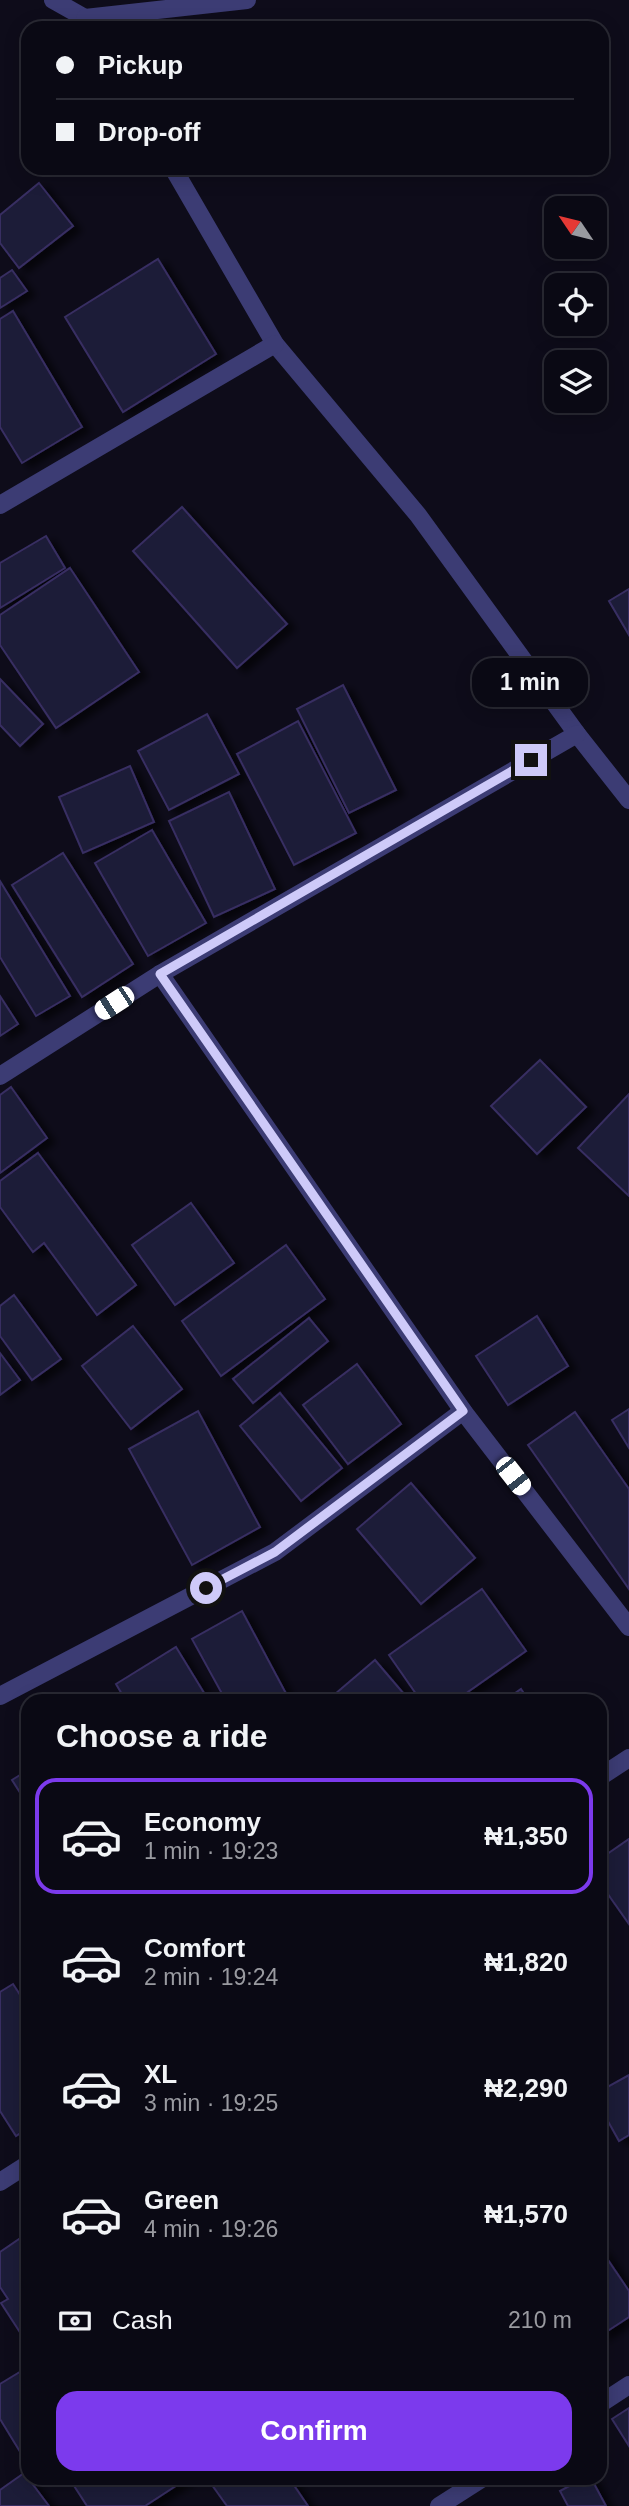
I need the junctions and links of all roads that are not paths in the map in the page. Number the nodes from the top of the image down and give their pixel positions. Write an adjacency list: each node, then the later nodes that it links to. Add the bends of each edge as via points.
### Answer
1 (53, 0): 3 (street)
2 (247, 0): 4 (street)
3 (85, 21)
4 (102, 21)
5 (177, 175): 6 (street)
6 (275, 344): 7 (street); 8 (street, via 418,514)
7 (0, 505)
8 (577, 734): 9 (street); 10 (street)
9 (629, 800)
10 (160, 974): 11 (street); 12 (street)
11 (0, 1076)
12 (463, 1411): 13 (street); 14 (street, via 275,1552)
13 (629, 1627)
14 (0, 1696)
15 (629, 1758): 16 (street)
16 (607, 1772)
17 (21, 2168): 18 (street)
18 (0, 2182)
19 (629, 2385): 20 (street)
20 (607, 2399)
21 (472, 2485): 22 (street)
22 (439, 2506)

